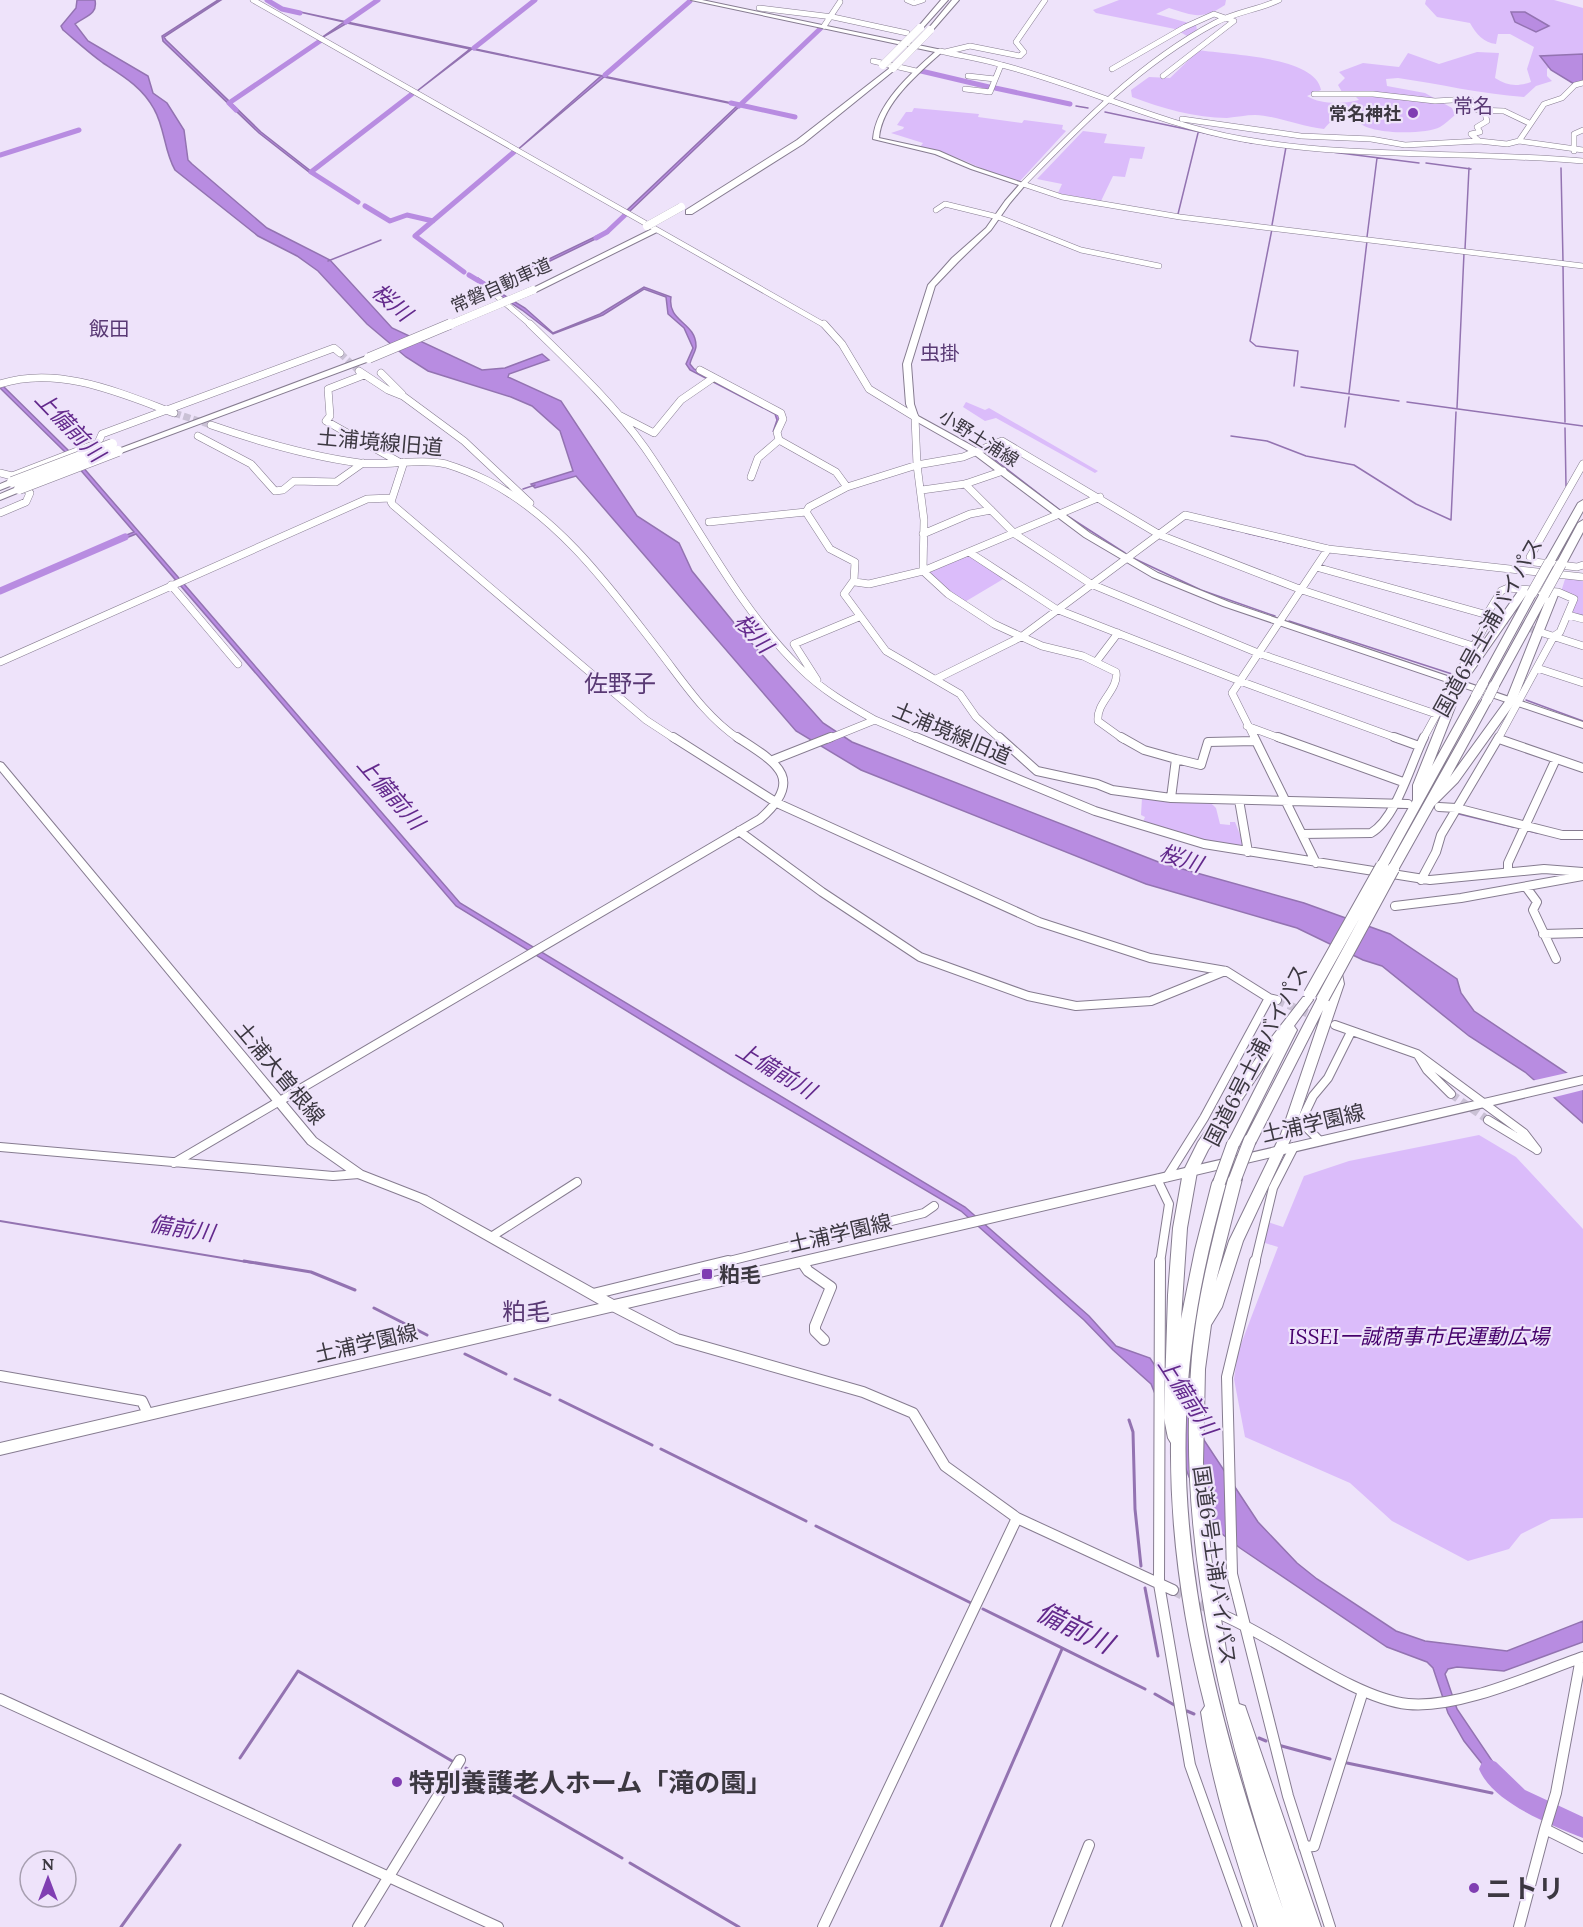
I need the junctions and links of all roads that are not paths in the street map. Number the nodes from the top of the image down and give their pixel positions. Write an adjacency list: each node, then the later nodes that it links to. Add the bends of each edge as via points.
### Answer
1 (253, 0): 56 (street, via 815,317 834,333 869,389)
2 (694, 0): 11 (main road)
3 (764, 0): 11 (street)
4 (907, 0): 5 (street)
5 (923, 0)
6 (945, 0): 41 (highway, 常磐自動車道, bridge, via 883,65 790,140)
7 (956, 0): 41 (highway, 常磐自動車道, bridge, via 893,68 800,142)
8 (1045, 0): 16 (street, via 1016,42 1024,52 1020,56 970,46)
9 (1279, 0): 13 (street)
10 (840, 2): 12 (street)
11 (757, 10): 12 (street); 14 (main road)
12 (833, 17): 14 (street); 15 (street, via 907,33)
13 (1226, 17): 19 (street, via 1214,14 1192,24); 22 (street, via 1233,22); 27 (street, via 1149,65)
14 (824, 26): 15 (main road)
15 (898, 41): 16 (main road)
16 (942, 52): 18 (street); 20 (main road)
17 (873, 61): 20 (street)
18 (1001, 65): 23 (street); 27 (street)
19 (1112, 69)
20 (916, 71): 40 (main road, via 882,117 876,139 937,152)
21 (968, 76): 23 (street)
22 (1163, 76)
23 (995, 79): 25 (street, via 990,92)
24 (1583, 83): 30 (street, via 1575,85 1560,100 1544,104)
25 (965, 89)
26 (1314, 94): 28 (street, via 1470,99 1477,110)
27 (1107, 98): 29 (street); 40 (street)
28 (1484, 110): 30 (street, via 1509,112 1515,119); 33 (street, via 1487,121 1478,127 1480,132 1471,134)
29 (1158, 115): 32 (street); 36 (street, via 1216,134)
30 (1529, 123): 34 (street)
31 (1583, 130): 35 (street, via 1574,134)
32 (1332, 140): 33 (street, via 1371,139 1405,145); 36 (street)
33 (1479, 141): 34 (street)
34 (1518, 142): 35 (street); 38 (street)
35 (1573, 148): 37 (street); 39 (street)
36 (1332, 150): 38 (street)
37 (1583, 150)
38 (1525, 156): 39 (street)
39 (1580, 161)
40 (1023, 184): 43 (main road, 小野土浦線); 45 (street, via 1062,197 1180,217)
41 (685, 210): 67 (highway, 常磐自動車道, bridge, via 530,287 365,355)
42 (936, 210): 43 (street, via 945,204)
43 (998, 217): 44 (street, via 1081,250); 56 (main road, 小野土浦線, via 932,285 907,364 910,404)
44 (1159, 266)
45 (1583, 266)
46 (492, 292): 55 (street, via 518,310)
47 (340, 352): 53 (street, via 334,348)
48 (700, 370): 50 (street)
49 (381, 373): 52 (street)
50 (713, 378): 55 (street, via 681,400 654,433); 58 (street, via 781,413)
51 (3, 382): 53 (street, via 40,378 105,386)
52 (403, 396): 60 (street, via 361,373 328,389 330,416 326,421); 79 (street, via 464,441)
53 (166, 410): 54 (street); 67 (street, via 102,434 98,443)
54 (174, 413)
55 (620, 415): 122 (street, via 775,645)
56 (915, 417): 59 (main road, 小野土浦線); 63 (street)
57 (214, 426): 61 (street, 土浦境線旧道, via 263,443); 61 (street, via 198,436 252,464 265,474 274,491 284,491 294,481 336,482)
58 (779, 440): 66 (street, via 758,458); 70 (street, via 836,472)
59 (975, 451): 63 (street, via 963,457); 64 (main road, 小野土浦線); 73 (street, via 1002,441)
60 (401, 462): 61 (street, 土浦境線旧道); 74 (street); 79 (street, 土浦境線旧道, via 436,462 454,467 488,481)
61 (363, 463)
62 (1583, 464): 89 (street, via 1530,557 1534,562)
63 (917, 465): 70 (street); 71 (street)
64 (1003, 471): 68 (street); 80 (main road, 小野土浦線)
65 (0, 473): 67 (street)
66 (751, 477)
67 (14, 482): 69 (highway, 常磐自動車道); 72 (highway, 常磐自動車道); 78 (street, via 30,493 29,497)
68 (965, 484): 71 (street); 76 (street)
69 (0, 487)
70 (847, 487): 77 (street)
71 (922, 490): 83 (street)
72 (0, 497)
73 (1100, 497): 80 (street); 85 (street)
74 (391, 498): 95 (street, via 367,499); 142 (street, via 393,505 646,720)
75 (1583, 503): 97 (highway, 国道6号土浦バイパス, bridge, via 1539,581 1528,585)
76 (990, 510): 83 (street); 84 (street)
77 (806, 512): 81 (street); 93 (street, via 830,549 855,562)
78 (0, 513)
79 (540, 515): 134 (street, 土浦境線旧道, via 603,578 700,705 725,729)
80 (1059, 515): 84 (street); 88 (main road, 小野土浦線)
81 (709, 522)
82 (1583, 524): 98 (highway, 国道6号土浦バイパス)
83 (923, 534): 91 (street)
84 (1015, 534): 87 (street); 94 (street)
85 (1160, 535): 86 (street, via 1185,514); 88 (street); 96 (street)
86 (1328, 549): 90 (street); 92 (street)
87 (969, 552): 91 (street); 99 (street)
88 (1126, 559): 94 (street); 105 (main road, 小野土浦線, via 1188,589)
89 (1583, 565)
90 (1316, 567): 96 (street); 100 (street)
91 (923, 571): 93 (street, via 868,584); 109 (street, via 956,601)
92 (1583, 576)
93 (855, 582): 102 (street, via 844,594)
94 (1090, 584): 99 (street); 112 (street)
95 (172, 585): 113 (street); 115 (street)
96 (1302, 590): 105 (street); 110 (street)
97 (1527, 592): 119 (highway); 121 (highway, 国道6号土浦バイパス)
98 (1548, 595): 121 (highway, 国道6号土浦バイパス); 124 (highway)
99 (1056, 609): 106 (street); 109 (street)
100 (1489, 615): 101 (street, via 1501,591 1508,588 1558,592 1574,599); 103 (street); 110 (street)
101 (1568, 615): 104 (street); 108 (street)
102 (859, 616): 117 (street, via 886,651); 122 (street, via 794,644)
103 (1502, 619)
104 (1583, 619)
105 (1280, 622): 112 (street); 119 (main road, 小野土浦線)
106 (1119, 633): 114 (street); 118 (street)
107 (1543, 633): 108 (street)
108 (1554, 636): 111 (street); 116 (street)
109 (1021, 637): 114 (street, via 1044,648); 117 (street)
110 (1473, 646): 119 (street)
111 (1583, 646)
112 (1258, 653): 118 (street); 125 (street)
113 (0, 662)
114 (1096, 662): 132 (street, via 1116,672 1117,679 1098,713 1098,722 1144,751)
115 (238, 664)
116 (1537, 668): 120 (street); 124 (street)
117 (936, 680): 138 (street, via 960,694 976,717 1037,771 1112,790)
118 (1240, 681): 128 (street, via 1232,693); 131 (street)
119 (1456, 682): 124 (main road, 小野土浦線); 125 (street); 141 (highway)
120 (1583, 683)
121 (1489, 684): 123 (highway, 国道6号土浦バイパス, bridge)
122 (822, 688): 126 (street)
123 (1481, 698): 141 (highway, 国道6号土浦バイパス); 144 (highway, 国道6号土浦バイパス)
124 (1515, 702): 127 (main road, 小野土浦線); 129 (street); 144 (highway)
125 (1436, 714): 131 (street)
126 (873, 721): 134 (street, 土浦境線旧道); 150 (street, 土浦境線旧道, via 1095,811 1204,844)
127 (1583, 725)
128 (1247, 726): 130 (street); 137 (street)
129 (1498, 739): 133 (street); 145 (street)
130 (1255, 741): 132 (street, via 1208,742 1202,765); 140 (street)
131 (1419, 746): 137 (street)
132 (1176, 759): 138 (street)
133 (1556, 759): 136 (street); 146 (street)
134 (773, 760): 142 (street, via 783,777)
135 (0, 765): 171 (main road, 土浦大曽根線)
136 (1583, 768)
137 (1403, 783): 143 (street)
138 (1171, 798): 139 (street)
139 (1239, 800): 140 (street); 150 (street)
140 (1285, 800): 143 (street); 148 (street)
141 (1413, 802): 143 (street); 152 (highway, 国道6号土浦バイパス)
142 (777, 803): 147 (street); 163 (street, via 1039,922 1150,958)
143 (1394, 803): 148 (street, via 1377,831)
144 (1435, 805): 145 (street); 152 (highway, 国道6号土浦バイパス)
145 (1456, 808): 146 (street); 155 (street)
146 (1525, 826): 149 (street, via 1562,835); 153 (street, via 1508,862)
147 (739, 831): 160 (street); 163 (street, via 920,957 1028,996 1076,1006 1151,1001)
148 (1302, 834): 151 (street)
149 (1583, 835)
150 (1248, 852): 151 (street, 土浦境線旧道)
151 (1316, 863): 155 (street, 土浦境線旧道)
152 (1388, 868): 164 (highway, 国道6号土浦バイパス, bridge); 165 (highway, 国道6号土浦バイパス, bridge, via 1337,972 1338,984)
153 (1508, 871): 154 (street, 土浦境線旧道, via 1547,867); 155 (street, 土浦境線旧道, via 1456,879)
154 (1583, 874): 156 (street)
155 (1421, 879)
156 (1526, 887): 157 (street); 159 (street, via 1537,902 1533,910)
157 (1395, 906)
158 (1583, 933): 159 (street)
159 (1543, 934): 162 (street)
160 (540, 946): 161 (street)
161 (525, 956): 171 (street)
162 (1556, 959)
163 (1226, 971): 180 (street, via 1273,999 1247,1034 1240,1054 1191,1140)
164 (1309, 997): 178 (highway, via 1268,1050 1203,1146); 189 (highway, 国道6号土浦バイパス, bridge, via 1256,1094 1219,1182)
165 (1327, 1000): 176 (highway); 187 (highway, 国道6号土浦バイパス, bridge, via 1250,1140 1235,1179 1216,1245)
166 (1335, 1025): 167 (street)
167 (1351, 1032): 168 (street); 174 (street, via 1302,1119)
168 (1417, 1054): 170 (street); 172 (street)
169 (1583, 1080): 172 (main road, 土浦学園線)
170 (1451, 1094)
171 (278, 1102): 177 (street); 179 (main road, 土浦大曽根線, via 312,1141)
172 (1482, 1103): 173 (street, via 1524,1133 1537,1150); 174 (main road, 土浦学園線)
173 (1488, 1120)
174 (1320, 1141): 176 (main road, 土浦学園線)
175 (0, 1147): 177 (street)
176 (1288, 1149): 178 (main road, 土浦学園線); 187 (highway, via 1236,1241 1215,1307); 197 (street, via 1273,1188 1227,1377 1230,1551)
177 (174, 1163): 179 (street, via 333,1176)
178 (1190, 1172): 180 (main road, 土浦学園線); 189 (highway, via 1180,1228)
179 (359, 1174): 183 (main road, 土浦大曽根線, via 423,1199)
180 (1162, 1178): 184 (main road, 土浦学園線); 194 (street, via 1169,1204 1158,1273)
181 (577, 1182): 183 (street)
182 (934, 1206): 185 (street, via 924,1213)
183 (491, 1237): 185 (main road, 土浦大曽根線)
184 (802, 1262): 186 (main road, 土浦学園線); 188 (street, via 831,1287 814,1326)
185 (593, 1294): 186 (main road, 土浦大曽根線)
186 (613, 1306): 191 (main road, 土浦学園線); 193 (street, via 676,1339 863,1392 913,1413 945,1466)
187 (1201, 1328): 200 (highway, 国道6号土浦バイパス, via 1196,1398 1199,1532)
188 (824, 1340)
189 (1177, 1362): 199 (highway, 国道6号土浦バイパス, via 1171,1418)
190 (0, 1376): 191 (street, via 142,1401)
191 (148, 1414): 192 (main road, 土浦学園線)
192 (0, 1449)
193 (1017, 1518): 194 (street); 211 (street)
194 (1159, 1584): 195 (street); 213 (street, via 1190,1765)
195 (1173, 1590)
196 (1220, 1614): 197 (street)
197 (1244, 1624): 201 (street); 206 (street)
198 (1582, 1657): 201 (street, via 1456,1701 1397,1702); 204 (street, via 1556,1793)
199 (1204, 1666): 214 (highway, via 1216,1766); 215 (highway, 国道6号土浦バイパス, via 1236,1791)
200 (1221, 1666): 216 (highway, 国道6号土浦バイパス, via 1245,1768); 217 (highway)
201 (1363, 1691): 206 (street, via 1314,1846)
202 (0, 1699): 208 (street)
203 (460, 1760): 208 (street)
204 (1545, 1824): 207 (street); 219 (street)
205 (1089, 1845): 212 (street)
206 (1304, 1847): 218 (street)
207 (1583, 1848)
208 (389, 1877): 209 (street); 210 (street)
209 (358, 1927)
210 (498, 1927)
211 (823, 1927)
212 (1056, 1927)
213 (1248, 1927)
214 (1267, 1927)
215 (1281, 1927)
216 (1298, 1927)
217 (1312, 1927)
218 (1330, 1927)
219 (1519, 1927)

